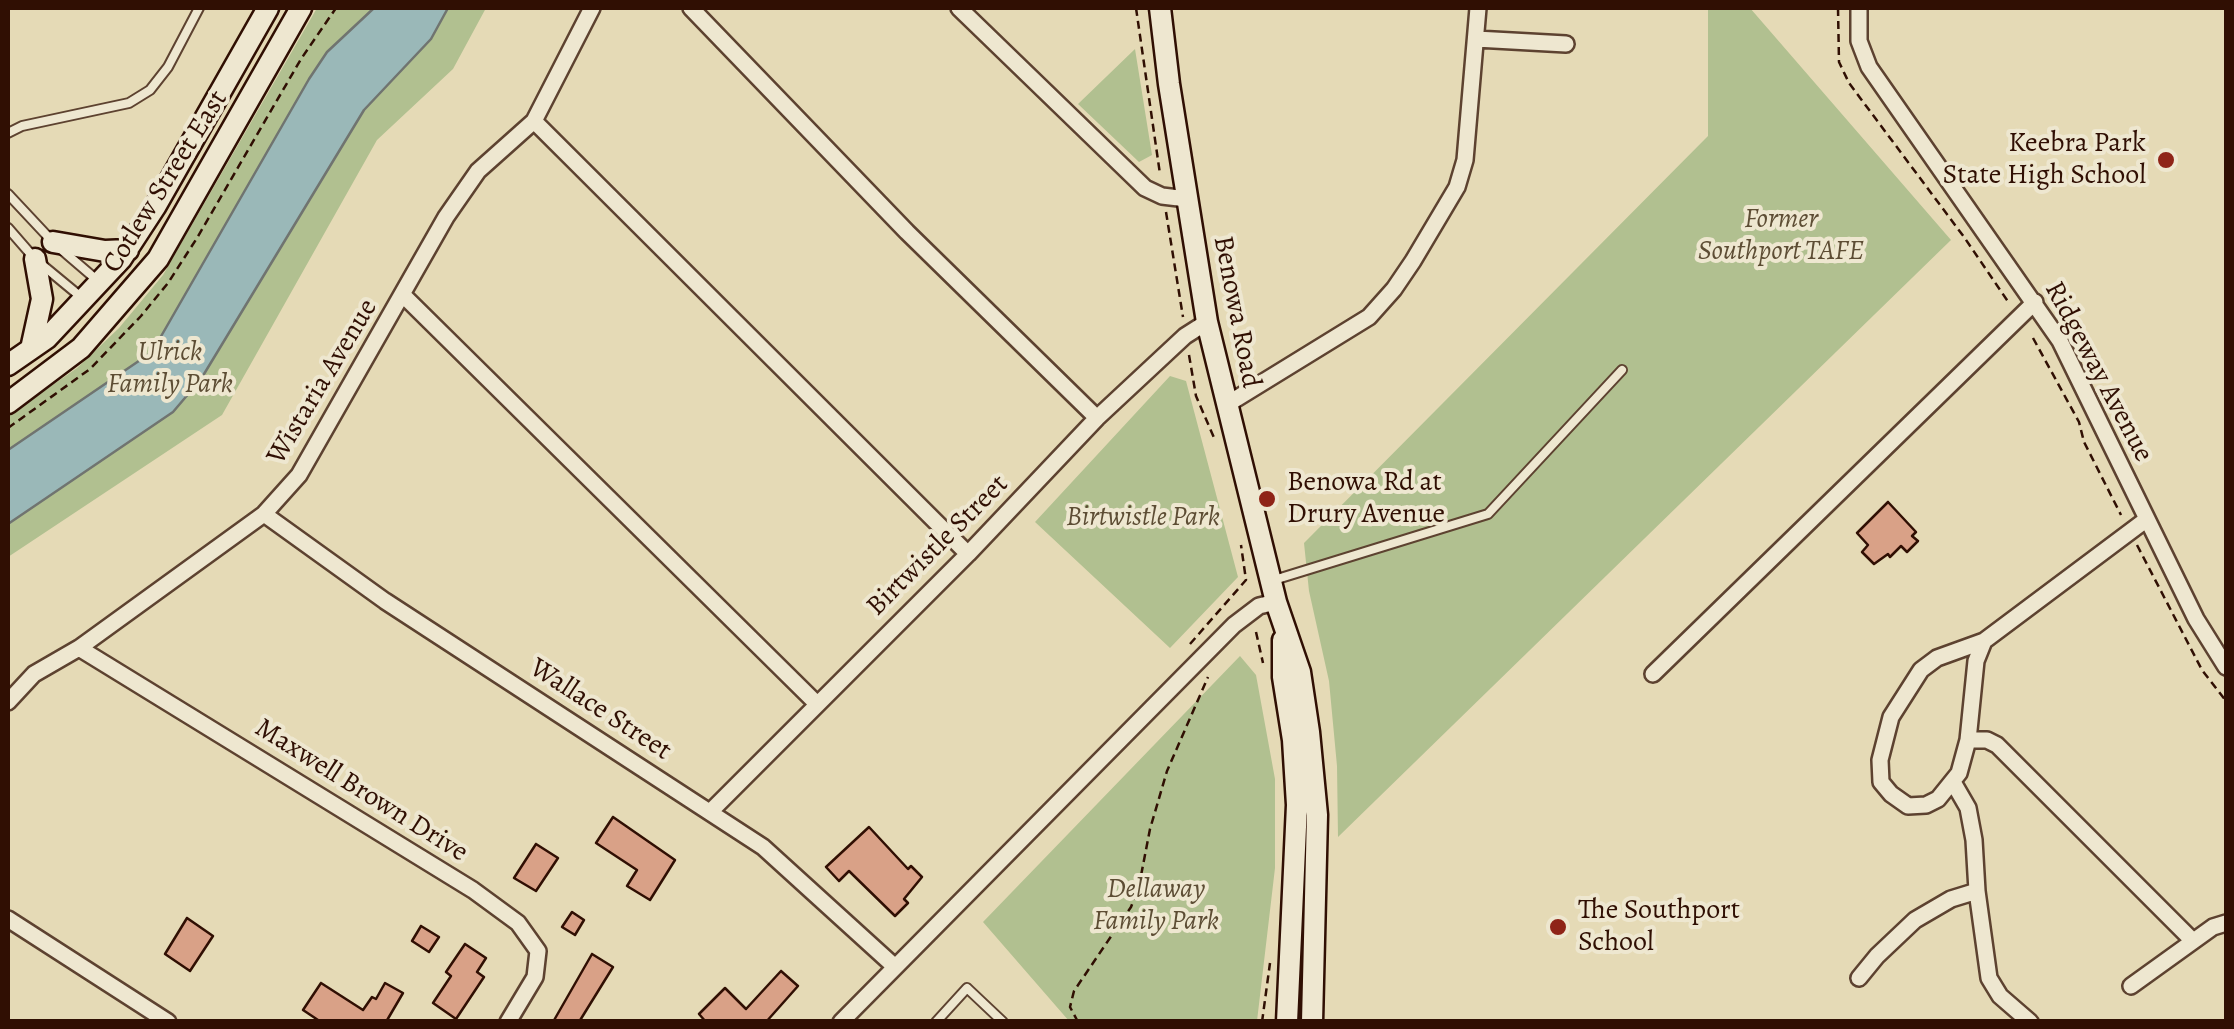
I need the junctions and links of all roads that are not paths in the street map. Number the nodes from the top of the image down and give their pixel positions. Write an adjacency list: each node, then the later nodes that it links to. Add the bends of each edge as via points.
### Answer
1 (198, 8): 13 (lane, via 150,90 129,102)
2 (268, 8): 18 (main road, Cotlew Street East)
3 (301, 8): 24 (main road, Cotlew Street East, via 158,259)
4 (592, 8): 12 (street, Wistaria Avenue)
5 (691, 8): 31 (street)
6 (959, 8): 15 (street, via 1134,178 1153,193)
7 (1160, 8): 15 (main road, Benowa Road)
8 (1478, 8): 10 (street)
9 (1859, 8): 23 (street, Ridgeway Avenue, via 1859,41 1869,67)
10 (1476, 38): 11 (street); 30 (street, via 1457,187 1394,289 1369,317)
11 (1566, 44)
12 (534, 121): 21 (street, Wistaria Avenue, via 478,171); 34 (street)
13 (8, 133)
14 (8, 194): 17 (lane)
15 (1187, 198): 25 (main road, Benowa Road)
16 (8, 228): 19 (lane)
17 (53, 242): 18 (main road); 20 (lane)
18 (128, 250): 20 (main road, Cotlew Street East)
19 (35, 259): 22 (lane); 26 (main road, via 42,299)
20 (101, 284): 22 (main road, Cotlew Street East); 24 (street)
21 (404, 296): 32 (street, Wistaria Avenue, via 299,475); 42 (street)
22 (85, 300): 24 (street); 26 (main road, Cotlew Street East)
23 (2035, 302): 33 (street, Ridgeway Avenue); 40 (street)
24 (116, 311): 29 (main road, Cotlew Street East, via 81,348)
25 (1206, 322): 30 (main road, Benowa Road); 31 (street, Birtwistle Street)
26 (31, 349): 27 (main road, Cotlew Street East)
27 (8, 365)
28 (1622, 370): 35 (lane, via 1488,514)
29 (8, 403)
30 (1226, 404): 35 (main road, Benowa Road, via 1225,438)
31 (1097, 418): 34 (street, Birtwistle Street)
32 (264, 514): 38 (street, Wistaria Avenue); 45 (street, Wallace Street, via 384,601)
33 (2147, 519): 37 (street); 39 (street, Ridgeway Avenue)
34 (968, 554): 42 (street, Birtwistle Street)
35 (1271, 580): 36 (main road, Benowa Road)
36 (1280, 612): 50 (street, via 1258,606 1249,614); 59 (main road, Benowa Road, via 1297,804); 60 (main road, Benowa Road, via 1300,672 1317,815)
37 (1984, 641): 43 (street); 44 (street, via 1921,670 1883,740 1880,782 1908,806 1938,799)
38 (79, 648): 41 (street, Wistaria Avenue, via 34,674); 55 (street, Maxwell Brown Drive, via 518,923 538,950 535,978)
39 (2226, 668)
40 (1653, 674)
41 (8, 702)
42 (816, 703): 45 (street, Birtwistle Street)
43 (1968, 740): 44 (street); 49 (street, via 1998,744)
44 (1953, 782): 46 (street, via 1968,808)
45 (711, 811): 50 (street, Wallace Street, via 763,847)
46 (1977, 891): 51 (street, via 1916,920); 61 (street, via 1992,987)
47 (8, 919): 53 (street)
48 (2226, 922): 49 (street)
49 (2193, 940): 52 (street)
50 (894, 966): 56 (street)
51 (1860, 978)
52 (2131, 986)
53 (145, 1015): 54 (street)
54 (168, 1022)
55 (508, 1022)
56 (840, 1022)
57 (936, 1022): 58 (lane, via 967,988)
58 (1003, 1022)
59 (1287, 1022)
60 (1312, 1022)
61 (2030, 1022)

